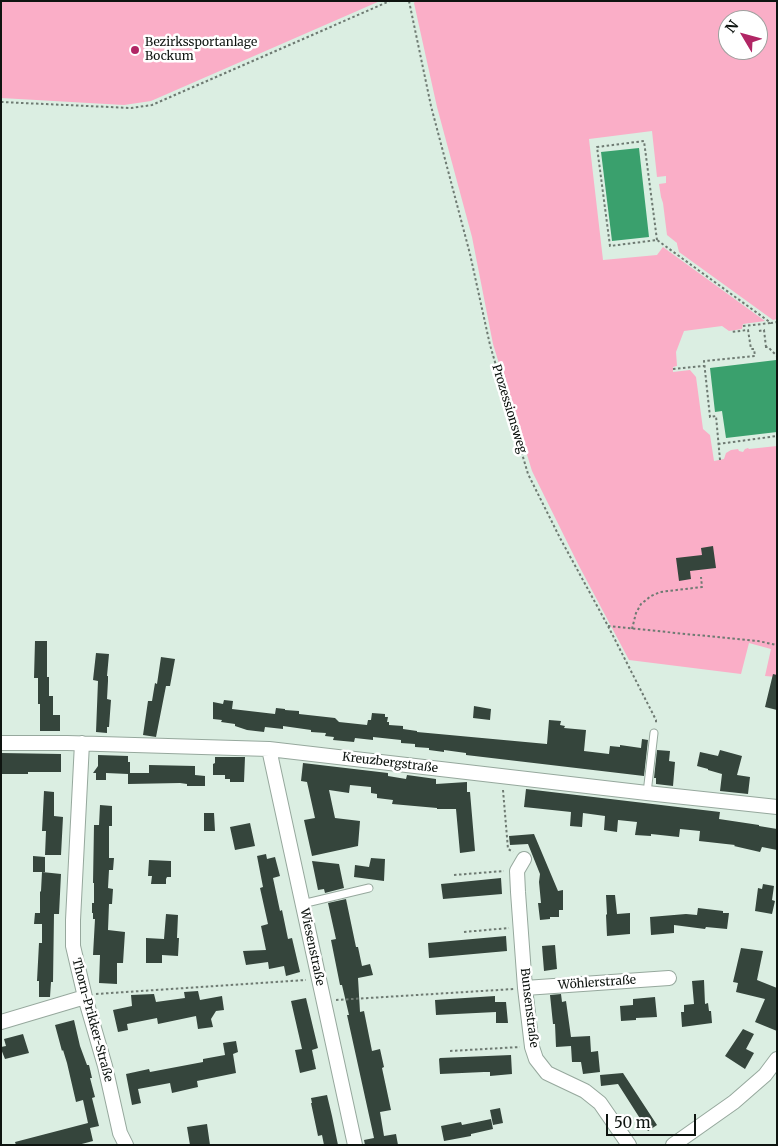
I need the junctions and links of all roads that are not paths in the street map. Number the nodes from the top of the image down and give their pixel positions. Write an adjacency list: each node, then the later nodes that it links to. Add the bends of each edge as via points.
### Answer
1 (654, 733): 5 (lane)
2 (1, 742): 3 (street, Kreuzbergstraße)
3 (82, 743): 4 (street, Kreuzbergstraße); 12 (street, Thorn-Prikker-Straße, via 73,946)
4 (269, 748): 5 (street, Kreuzbergstraße); 9 (street, Wiesenstraße)
5 (647, 794): 6 (street, Kreuzbergstraße)
6 (777, 807)
7 (521, 865): 11 (street, Bunsenstraße, via 520,927)
8 (369, 888): 9 (lane)
9 (302, 904): 16 (street, Wiesenstraße)
10 (669, 978): 11 (street, Wöhlerstraße)
11 (525, 988): 17 (street, Bunsenstraße, via 536,1059 547,1072 585,1091 600,1103)
12 (84, 998): 13 (street); 15 (street, Thorn-Prikker-Straße)
13 (1, 1022)
14 (777, 1059): 18 (street, via 734,1102)
15 (126, 1145)
16 (355, 1145)
17 (629, 1145)
18 (673, 1145)

